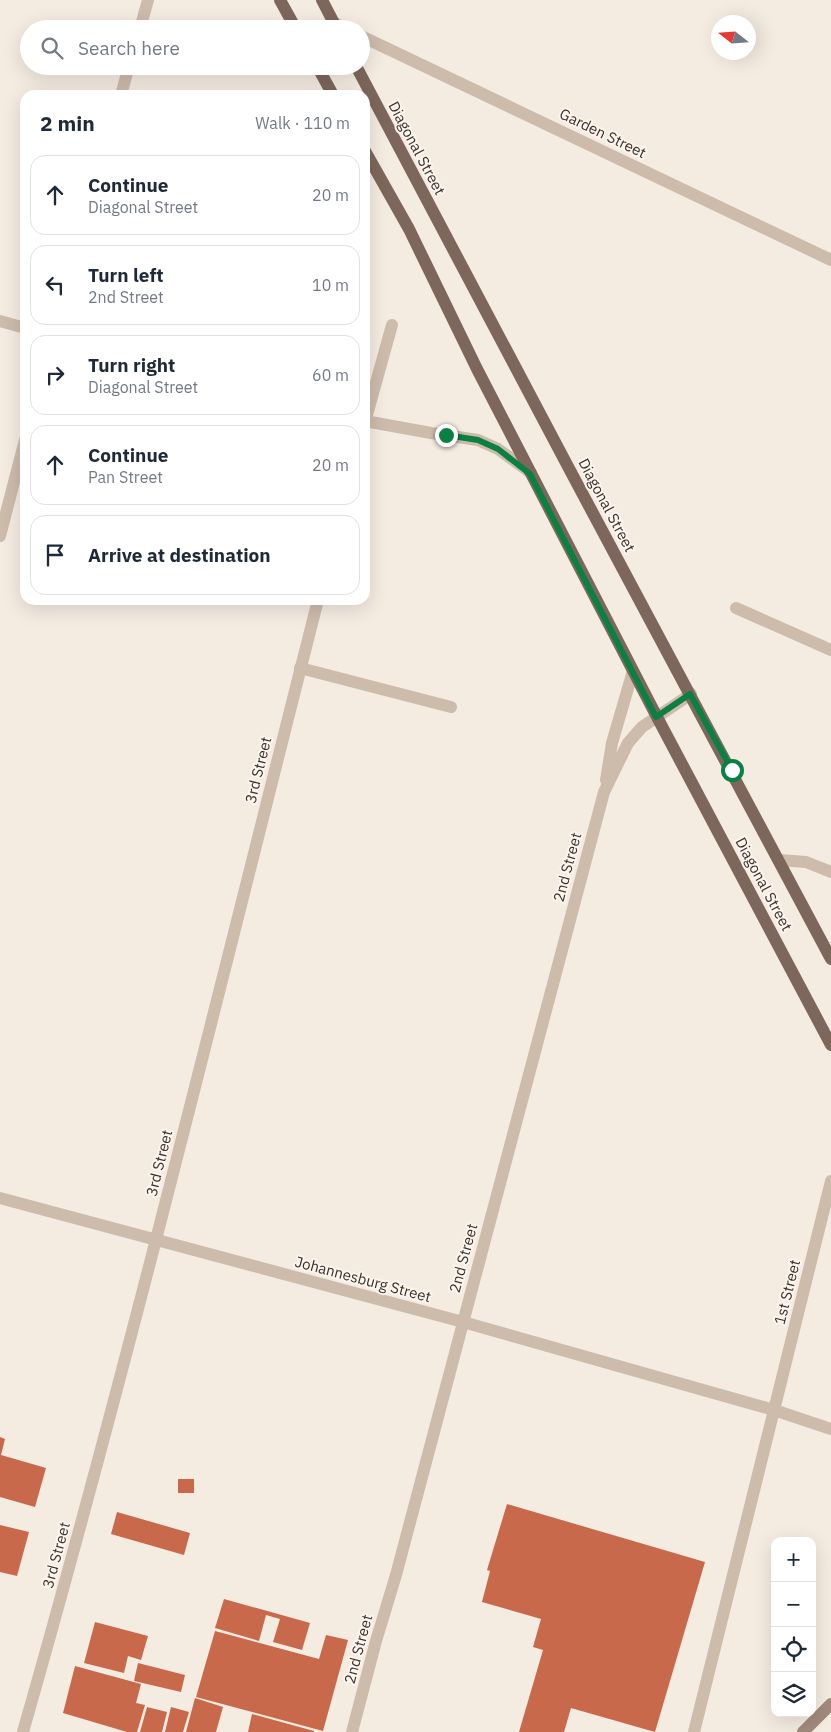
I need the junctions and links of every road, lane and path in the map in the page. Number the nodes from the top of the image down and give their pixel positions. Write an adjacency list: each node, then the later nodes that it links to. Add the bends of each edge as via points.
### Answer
1 (148, 0): 4 (street)
2 (280, 0): 5 (main road)
3 (322, 0): 6 (main road)
4 (142, 20)
5 (291, 20)
6 (332, 20)
7 (370, 40): 16 (street, Garden Street)
8 (127, 75): 11 (street)
9 (322, 75): 12 (main road)
10 (361, 75): 13 (main road, Diagonal Street)
11 (122, 90)
12 (330, 90)
13 (369, 90)
14 (370, 93): 30 (main road, Diagonal Street, via 505,352)
15 (370, 160): 23 (main road, Diagonal Street, via 409,229)
16 (831, 260)
17 (0, 322): 19 (street)
18 (392, 325): 20 (street)
19 (20, 327)
20 (370, 403)
21 (370, 422): 23 (street, via 478,440 498,449)
22 (20, 459): 24 (street)
23 (530, 474): 29 (main road, Diagonal Street)
24 (0, 536)
25 (317, 605): 28 (street, 3rd Street)
26 (736, 608): 27 (street)
27 (831, 650)
28 (300, 668): 31 (street); 41 (street, 3rd Street)
29 (633, 671): 32 (main road, Diagonal Street); 33 (street, 2nd Street, via 612,743)
30 (690, 694): 32 (street, 2nd Street); 34 (main road, Diagonal Street)
31 (451, 707)
32 (656, 717): 33 (street, 2nd Street, via 628,743); 38 (main road, Diagonal Street)
33 (604, 792): 42 (street, 2nd Street)
34 (779, 860): 35 (street, via 806,862); 36 (main road, Diagonal Street)
35 (831, 872)
36 (826, 941): 37 (main road, Diagonal Street)
37 (831, 959)
38 (831, 1045)
39 (831, 1181): 43 (street, 1st Street)
40 (0, 1198): 41 (street, Johannesburg Street)
41 (156, 1240): 42 (street, Johannesburg Street); 46 (street, 3rd Street)
42 (463, 1322): 43 (street, Johannesburg Street); 47 (street, 2nd Street)
43 (774, 1410): 44 (street, Johannesburg Street); 48 (street, 1st Street)
44 (831, 1429)
45 (831, 1704): 49 (main road)
46 (23, 1732)
47 (352, 1732)
48 (694, 1732)
49 (803, 1732)

